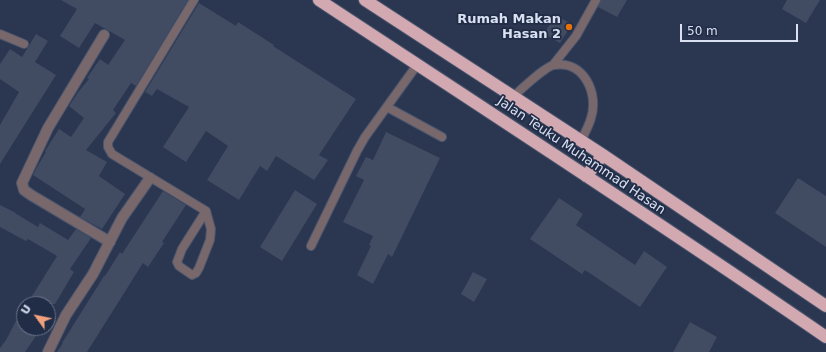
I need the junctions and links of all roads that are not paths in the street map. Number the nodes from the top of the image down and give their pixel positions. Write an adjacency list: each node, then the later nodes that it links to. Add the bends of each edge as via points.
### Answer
1 (194, 0): 16 (lane, via 108,142 112,154)
2 (319, 0): 8 (highway, Jalan Teuku Muhammad Hasan)
3 (365, 0): 10 (highway, Jalan Teuku Muhammad Hasan)
4 (596, 0): 9 (lane, via 576,36)
5 (0, 34): 7 (lane)
6 (104, 35): 18 (street, via 48,128 22,183 24,190 31,195)
7 (24, 44)
8 (417, 65): 11 (lane); 15 (highway, Jalan Teuku Muhammad Hasan)
9 (553, 65): 10 (lane); 13 (lane, via 572,66 587,80 593,108 592,118)
10 (513, 96): 13 (highway, Jalan Teuku Muhammad Hasan)
11 (387, 107): 12 (lane); 19 (lane, via 364,137)
12 (442, 137)
13 (581, 141): 14 (highway, Jalan Teuku Muhammad Hasan)
14 (603, 156): 15 (highway); 20 (highway, Jalan Teuku Muhammad Hasan)
15 (586, 176): 21 (highway, Jalan Teuku Muhammad Hasan)
16 (150, 178): 17 (lane); 18 (street, via 122,218)
17 (206, 211): 17 (lane, via 182,248 178,262 178,266 192,275 199,268 210,240 211,229)
18 (110, 242): 22 (street, via 66,315)
19 (311, 246)
20 (826, 306)
21 (826, 337)
22 (48, 352)

